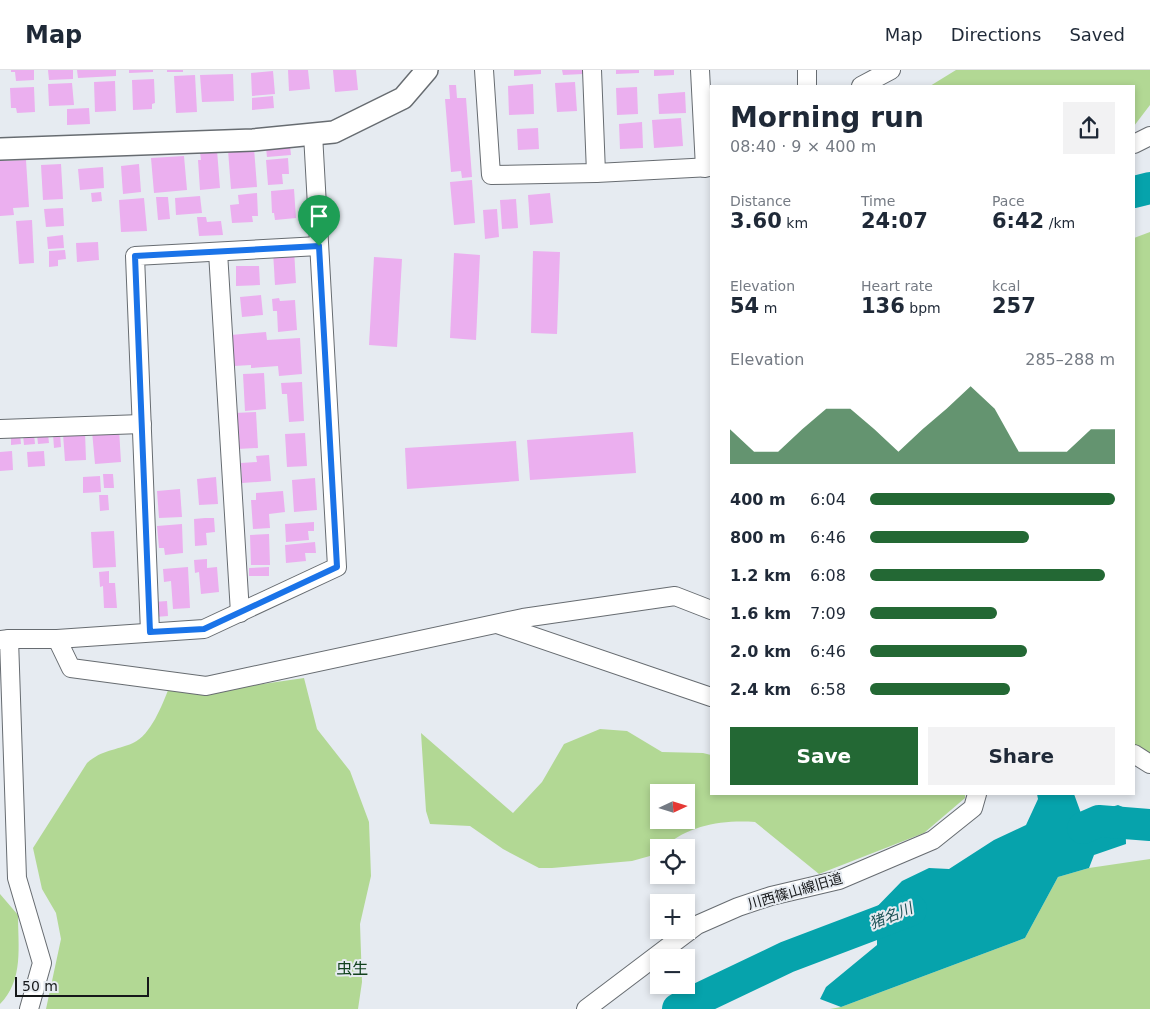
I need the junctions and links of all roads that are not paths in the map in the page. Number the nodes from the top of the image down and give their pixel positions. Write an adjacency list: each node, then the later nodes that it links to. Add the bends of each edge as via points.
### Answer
1 (427, 70): 9 (street, via 403,98 334,132)
2 (484, 70): 14 (street, via 491,175)
3 (592, 70): 14 (street)
4 (700, 70): 13 (street)
5 (807, 70): 7 (street)
6 (891, 70): 8 (street)
7 (807, 85)
8 (863, 85)
9 (313, 134): 12 (street, via 253,140); 15 (street)
10 (1150, 136): 11 (street)
11 (1135, 144)
12 (0, 149)
13 (708, 168): 14 (street)
14 (596, 173)
15 (319, 246): 16 (street); 20 (street, via 337,567)
16 (218, 252): 17 (street, via 135,256); 20 (street)
17 (142, 424): 18 (street); 22 (street)
18 (0, 429)
19 (710, 610): 21 (street, via 675,596)
20 (240, 612): 22 (street, via 204,629)
21 (497, 624): 24 (street, via 206,686 72,668); 25 (street)
22 (150, 632): 24 (street)
23 (5, 639): 24 (street); 29 (street, via 16,878 42,963)
24 (57, 639)
25 (710, 697)
26 (1135, 755): 27 (street)
27 (1150, 764)
28 (977, 795): 30 (street, 川西篠山線旧道, via 973,808 933,840 839,880 771,896 698,924)
29 (29, 1009)
30 (586, 1009)

